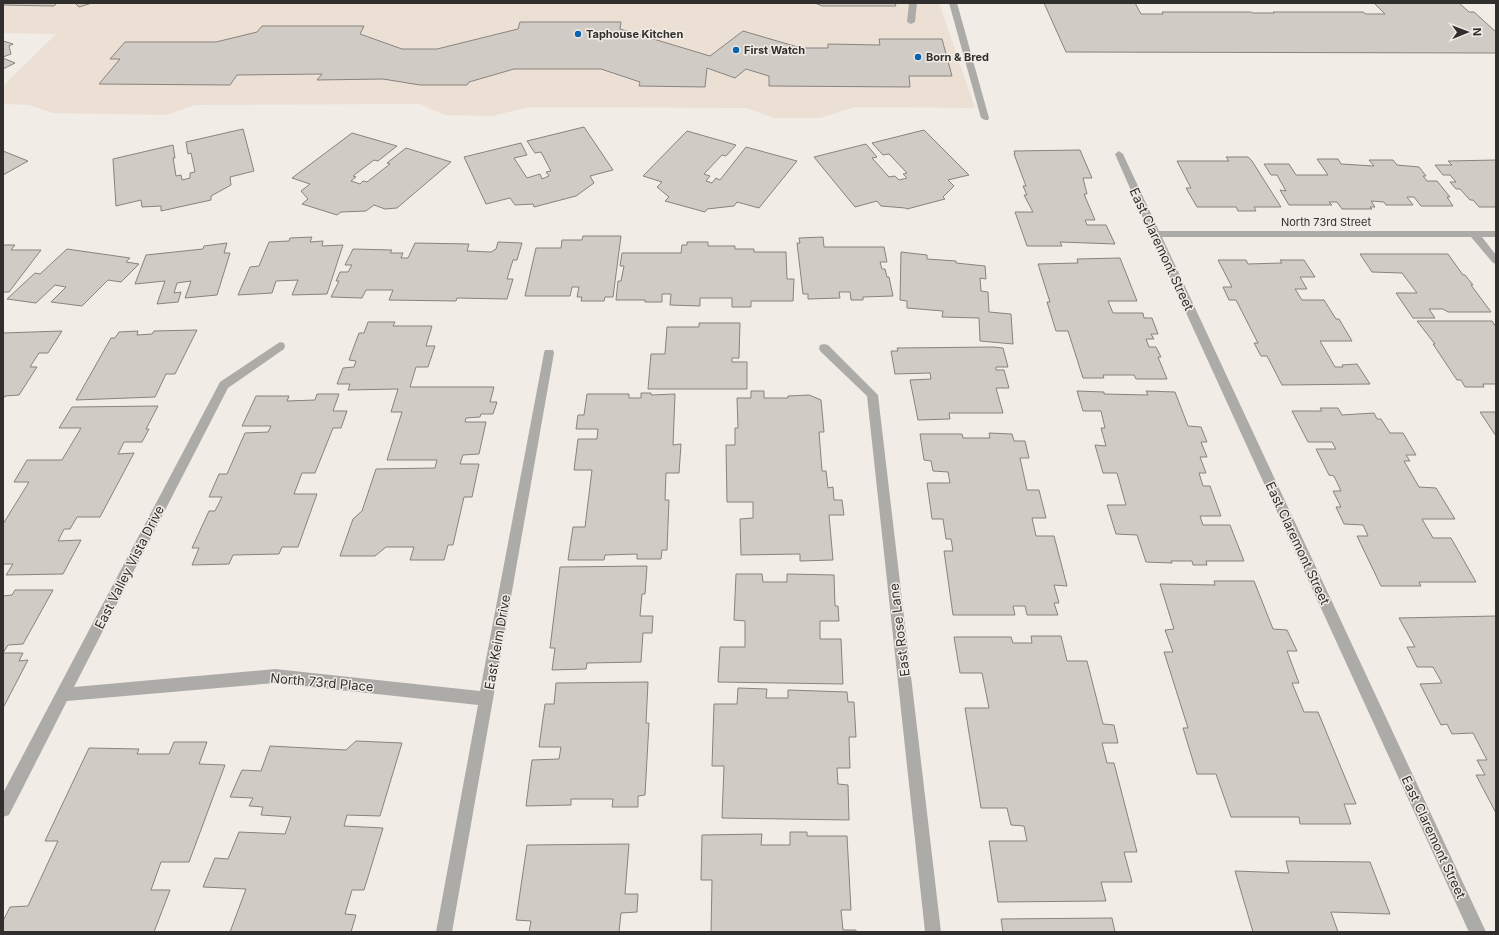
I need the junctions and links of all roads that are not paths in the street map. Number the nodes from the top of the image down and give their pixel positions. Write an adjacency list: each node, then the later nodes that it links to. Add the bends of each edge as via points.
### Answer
1 (913, 3): 3 (street)
2 (953, 3): 4 (street)
3 (911, 22)
4 (985, 118)
5 (1119, 154): 6 (street, East Claremont Street)
6 (1155, 234): 7 (street, North 73rd Street); 18 (street, East Claremont Street)
7 (1474, 234): 8 (street, North 73rd Street); 9 (street)
8 (1496, 234)
9 (1496, 261)
10 (280, 346): 13 (street, East Valley Vista Drive, via 224,385)
11 (824, 348): 17 (street, East Rose Lane, via 872,395)
12 (549, 353): 14 (street, East Keim Drive)
13 (62, 695): 14 (street, North 73rd Place, via 275,676); 15 (street, East Valley Vista Drive)
14 (487, 699): 16 (street, East Keim Drive)
15 (3, 809)
16 (444, 932)
17 (933, 932)
18 (1478, 932)

